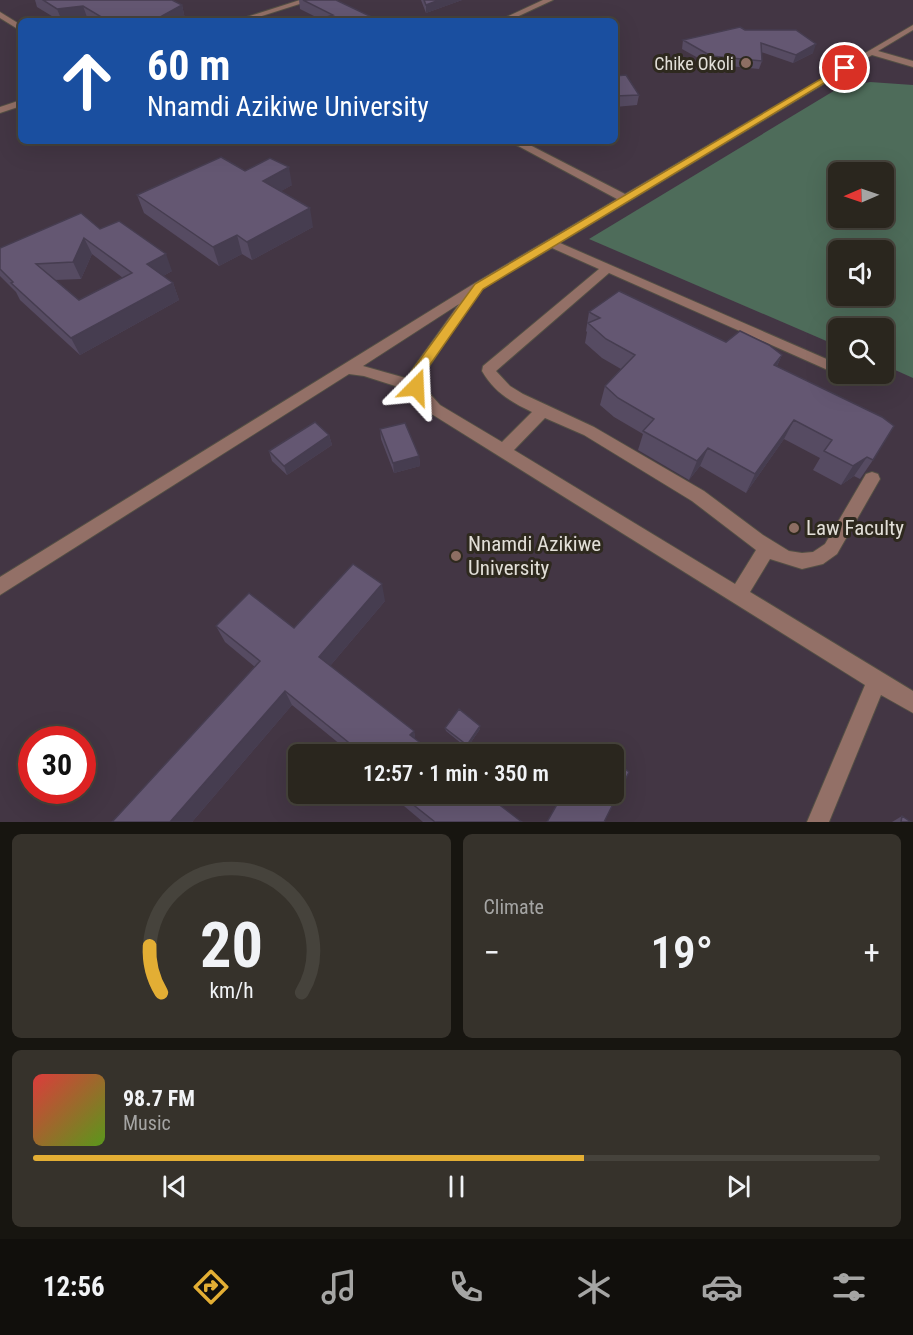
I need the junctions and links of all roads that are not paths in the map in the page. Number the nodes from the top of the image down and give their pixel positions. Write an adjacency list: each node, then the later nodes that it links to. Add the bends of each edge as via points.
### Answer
1 (308, 0): 4 (street)
2 (549, 0): 5 (street)
3 (0, 14): 6 (street)
4 (248, 18)
5 (509, 18)
6 (18, 27)
7 (911, 31): 8 (street)
8 (872, 52): 9 (street); 13 (street)
9 (913, 64)
10 (18, 104): 11 (street)
11 (0, 110)
12 (520, 144): 13 (street)
13 (625, 199): 14 (street)
14 (551, 243): 15 (street); 16 (street)
15 (608, 268): 17 (street); 20 (street, via 490,366 494,381)
16 (479, 286): 18 (street); 19 (street, via 416,375)
17 (828, 366)
18 (347, 369): 19 (street, via 365,370); 24 (street)
19 (416, 387): 21 (street, via 435,409)
20 (542, 412): 21 (street); 23 (street, via 589,431 718,509)
21 (503, 451): 25 (street)
22 (872, 479): 23 (street, via 822,558 792,560)
23 (767, 549): 25 (street)
24 (0, 587)
25 (738, 595): 26 (street)
26 (877, 680): 27 (street); 28 (street)
27 (913, 703)
28 (818, 822)

